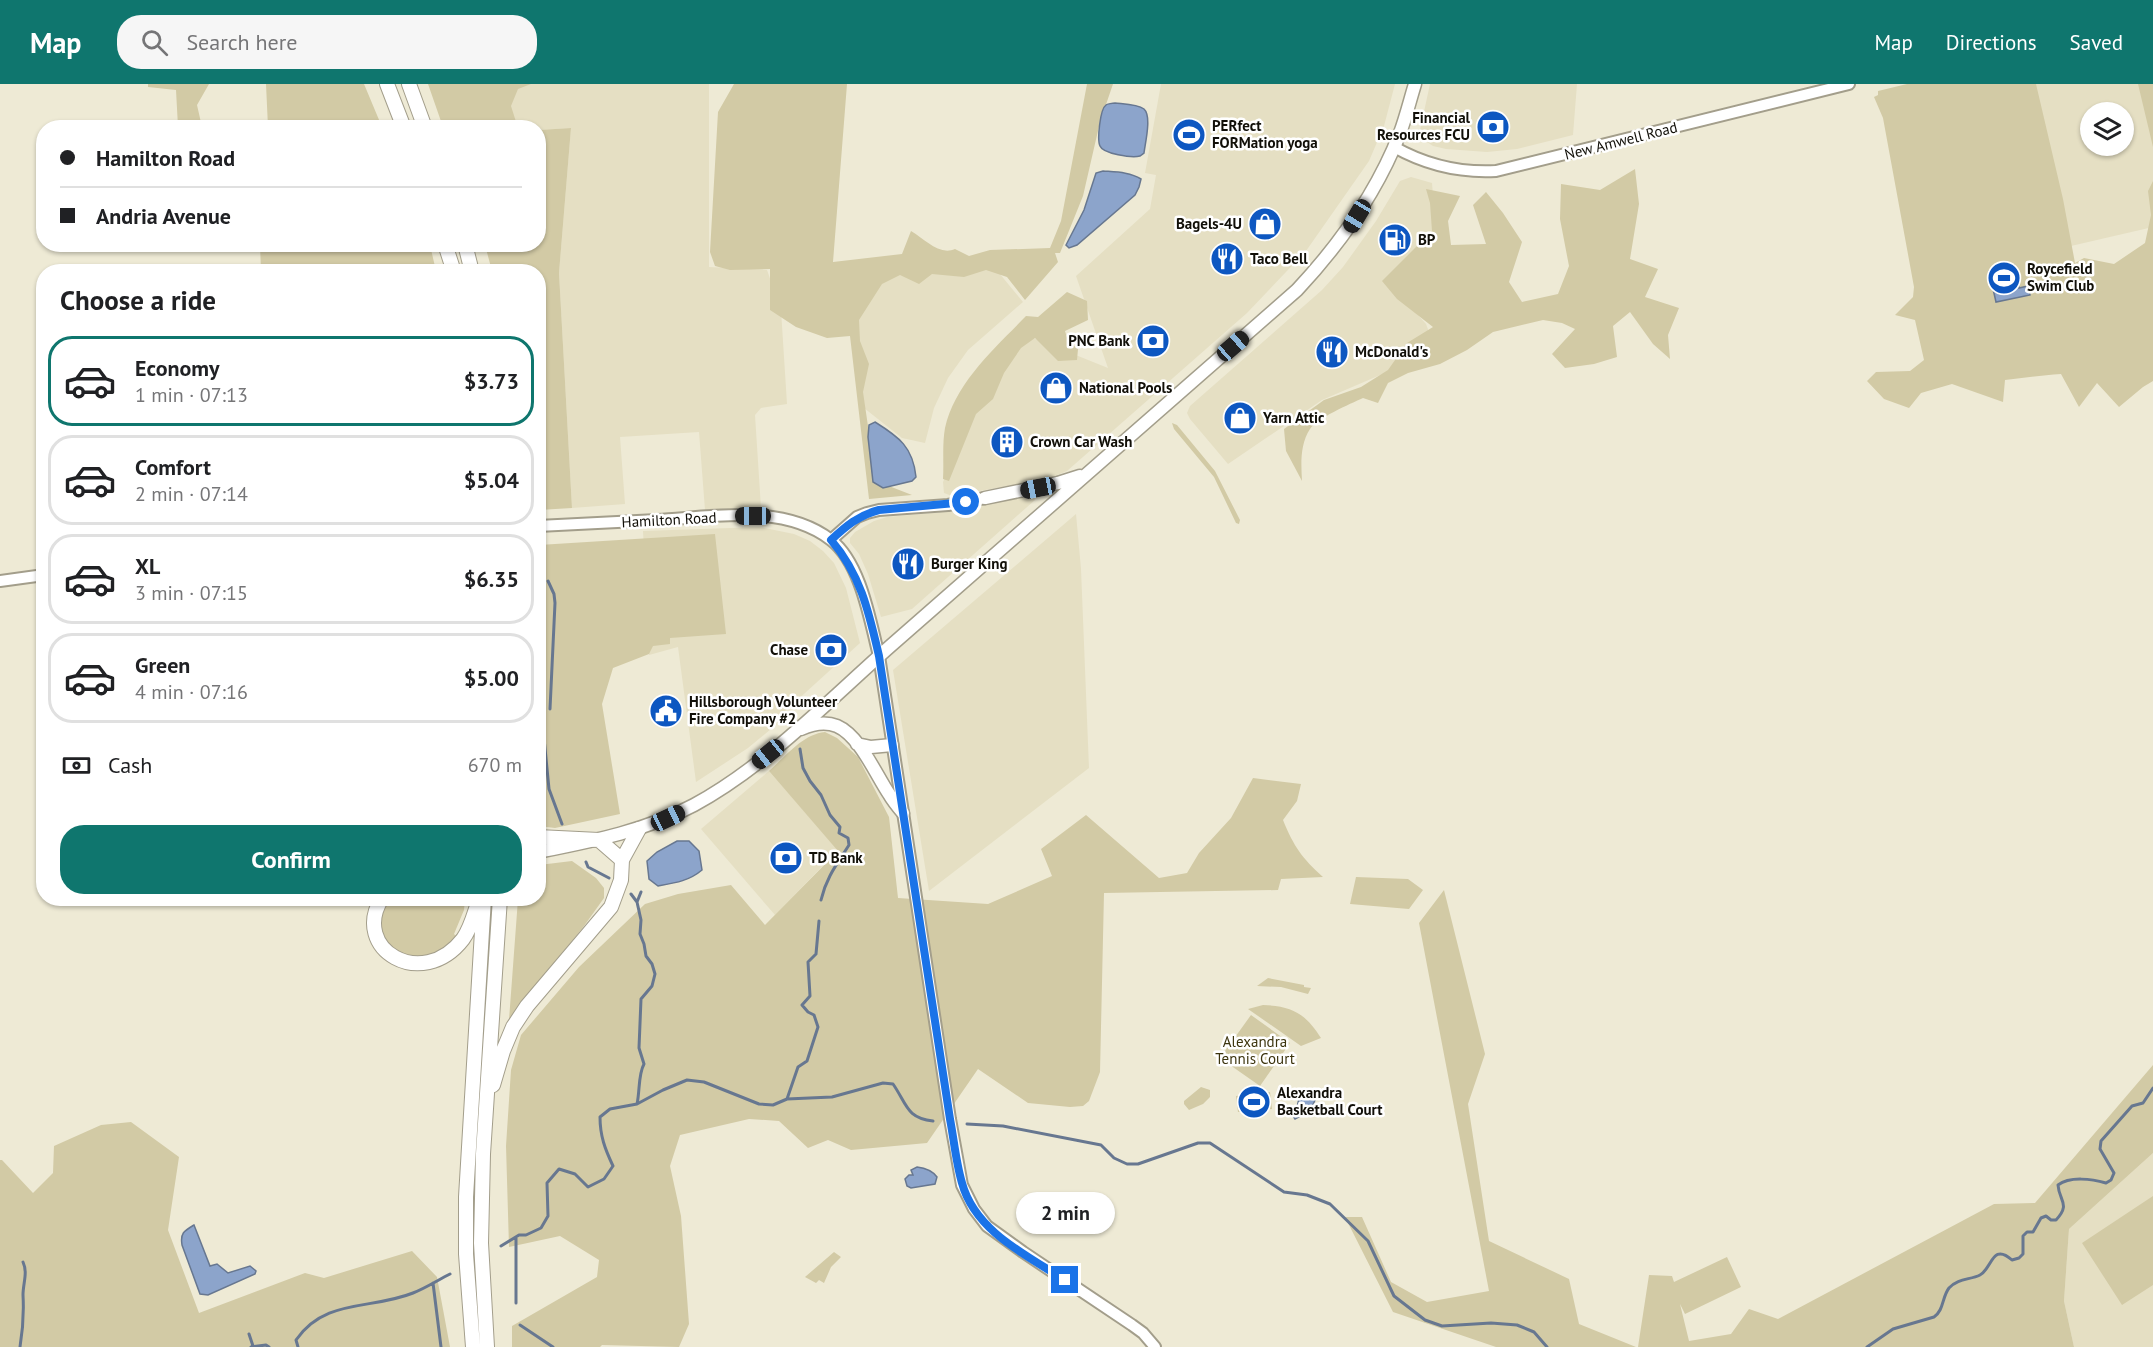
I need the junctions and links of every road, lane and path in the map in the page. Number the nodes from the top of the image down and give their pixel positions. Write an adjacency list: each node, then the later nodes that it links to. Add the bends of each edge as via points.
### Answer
1 (387, 84): 5 (highway)
2 (409, 84): 6 (highway)
3 (1414, 84): 7 (main road)
4 (1849, 84): 7 (street, New Amwell Road, via 1496,171 1439,166)
5 (401, 120)
6 (422, 120)
7 (1394, 147): 8 (main road, via 1370,195 1332,252 1301,285)
8 (1087, 474): 9 (main road); 14 (main road)
9 (985, 498): 11 (street, via 867,513)
10 (546, 526): 11 (street, Hamilton Road, via 761,516 807,526)
11 (831, 540): 14 (street, Hamilton Road, via 859,583)
12 (36, 576): 13 (street)
13 (0, 581)
14 (879, 656): 15 (main road); 17 (street, Hamilton Road)
15 (789, 736): 16 (main road, via 822,723 839,727); 19 (main road, via 716,792)
16 (857, 744): 17 (main road); 18 (main road)
17 (892, 746): 18 (street, Hamilton Road)
18 (903, 813): 31 (street, Hamilton Road, via 955,1148 969,1201 994,1232 1132,1325)
19 (639, 830): 21 (main road); 23 (highway)
20 (546, 837): 21 (highway)
21 (599, 840): 22 (main road); 23 (highway)
22 (546, 850)
23 (622, 860): 28 (highway, via 621,880 611,907 513,1027)
24 (379, 906): 25 (highway, via 375,931 387,952 409,964 422,964 448,954 462,940)
25 (477, 906)
26 (484, 906): 29 (highway, via 466,1197)
27 (499, 906): 28 (highway)
28 (486, 1107): 30 (highway, via 481,1243)
29 (473, 1347)
30 (487, 1347)
31 (1155, 1347)

